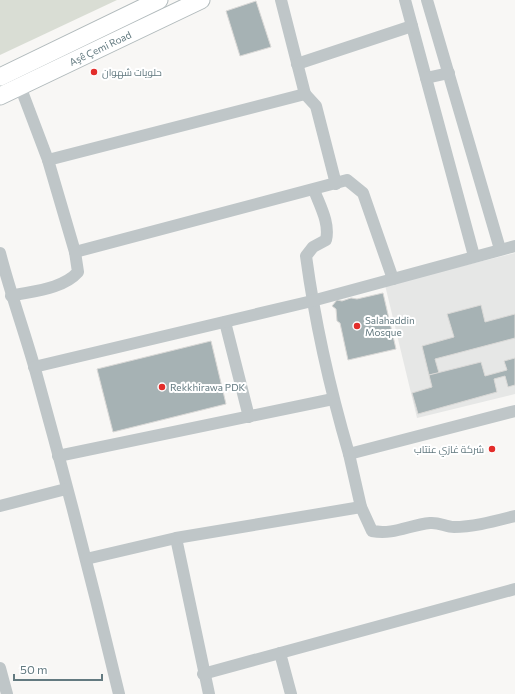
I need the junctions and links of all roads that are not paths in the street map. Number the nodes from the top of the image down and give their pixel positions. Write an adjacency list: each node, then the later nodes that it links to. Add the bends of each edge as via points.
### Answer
1 (159, 0): 9 (main road, Aşê Çemi Road)
2 (201, 0): 11 (main road, Aşê Çemi Road)
3 (281, 0): 7 (street)
4 (405, 0): 6 (street)
5 (427, 0): 8 (street)
6 (412, 26): 7 (street); 10 (street)
7 (297, 64): 12 (street)
8 (449, 73): 10 (street); 18 (street)
9 (0, 77)
10 (426, 78): 21 (street)
11 (20, 86): 13 (main road, Aşê Çemi Road); 14 (street)
12 (305, 94): 14 (street); 15 (street, via 316,106)
13 (0, 96)
14 (48, 160): 19 (street)
15 (336, 184): 16 (street); 22 (street, via 347,180 362,193)
16 (314, 190): 19 (street); 24 (street, via 328,233 326,240 313,247 306,256)
17 (515, 246): 18 (street)
18 (500, 249): 21 (street)
19 (75, 252): 23 (street, via 78,272 72,279)
20 (0, 253): 23 (street)
21 (474, 256): 22 (street)
22 (393, 279): 24 (street)
23 (11, 296): 26 (street)
24 (312, 301): 25 (street); 27 (street)
25 (225, 322): 26 (street); 29 (street)
26 (34, 367): 31 (street)
27 (333, 399): 29 (street); 30 (street)
28 (515, 411): 30 (street)
29 (249, 417): 31 (street)
30 (349, 454): 34 (street)
31 (58, 456): 32 (street)
32 (66, 489): 33 (street); 37 (street)
33 (0, 506)
34 (361, 506): 35 (street, via 372,531 385,533 430,522 464,527); 36 (street)
35 (515, 516)
36 (176, 538): 37 (street); 41 (street)
37 (86, 559): 43 (street)
38 (515, 590): 39 (street)
39 (280, 653): 41 (street); 45 (street)
40 (0, 668): 42 (street)
41 (203, 674): 44 (street)
42 (8, 694)
43 (119, 694)
44 (209, 694)
45 (291, 694)

